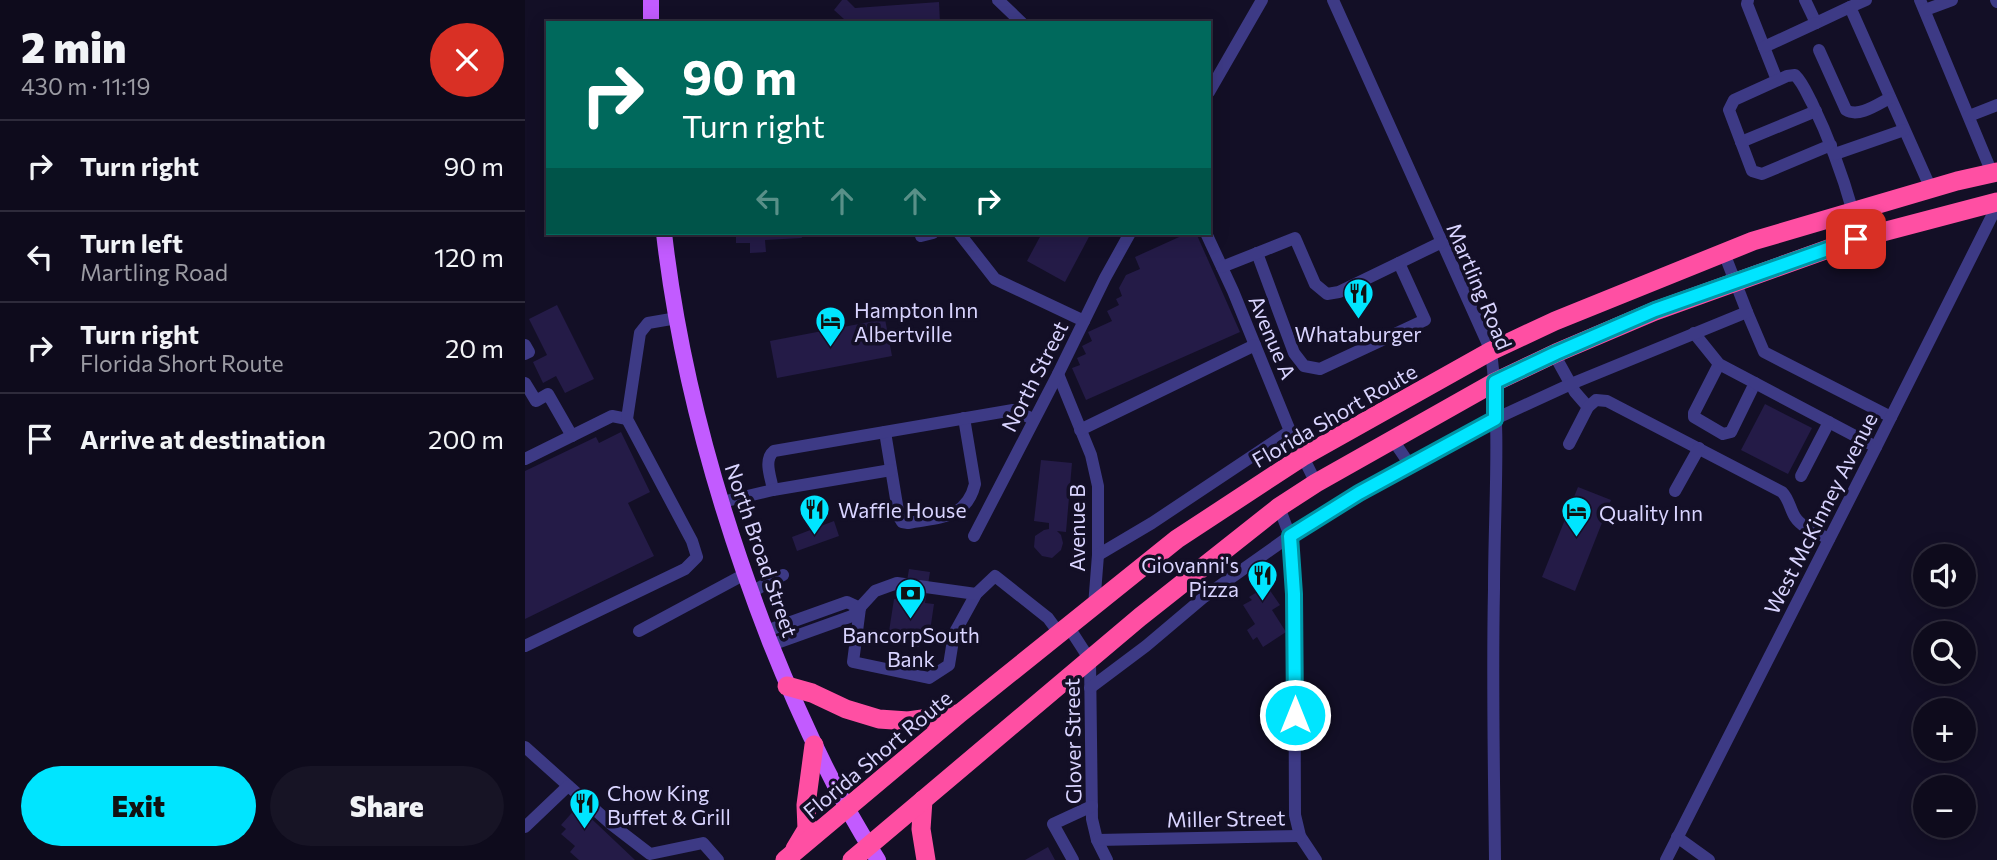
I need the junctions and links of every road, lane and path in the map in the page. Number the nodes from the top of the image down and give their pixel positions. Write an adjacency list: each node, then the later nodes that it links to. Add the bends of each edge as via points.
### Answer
1 (651, 0): 11 (main road)
2 (998, 0): 12 (street)
3 (1262, 0): 17 (street)
4 (1333, 0): 33 (street, Martling Road)
5 (1748, 0): 14 (street)
6 (1805, 0): 13 (street)
7 (1866, 0): 10 (street)
8 (1952, 0): 9 (street)
9 (1923, 5): 21 (street)
10 (1850, 7): 13 (street); 18 (street)
11 (651, 21)
12 (1020, 21)
13 (1816, 23): 14 (street)
14 (1764, 47): 16 (street)
15 (1819, 50): 18 (street, via 1846,110 1858,113)
16 (1777, 80): 20 (street, via 1795,75); 23 (street, via 1730,104)
17 (1211, 89)
18 (1890, 98): 22 (street)
19 (1997, 105): 21 (street)
20 (1815, 111): 23 (street); 24 (street)
21 (1969, 116): 25 (street)
22 (1904, 130): 24 (street); 26 (street)
23 (1741, 142): 24 (street, via 1752,171 1762,174)
24 (1833, 150): 28 (street)
25 (1995, 172): 26 (highway, Florida Short Route)
26 (1931, 189): 28 (highway, Florida Short Route)
27 (1997, 204): 38 (highway, via 1856,239); 55 (street, West McKinney Avenue)
28 (1853, 212): 35 (highway, Florida Short Route)
29 (664, 235): 40 (main road, North Broad Street)
30 (961, 235): 41 (street, via 995,279)
31 (1129, 235): 41 (street, North Street)
32 (1207, 235): 37 (street, Avenue A)
33 (1442, 242): 36 (street); 45 (street, Martling Road)
34 (1257, 253): 36 (street, via 1295,238 1315,284 1327,294); 36 (street, via 1294,353 1304,366 1320,369 1425,320); 37 (street)
35 (1724, 253): 38 (street); 45 (highway, Florida Short Route)
36 (1399, 264)
37 (1222, 267): 44 (street, Avenue A)
38 (1735, 281): 39 (street); 47 (highway)
39 (1747, 312): 42 (street); 55 (street, via 1764,352)
40 (677, 318): 57 (street, via 648,323 640,333); 77 (main road, North Broad Street)
41 (1084, 321): 49 (street, North Street)
42 (1694, 333): 48 (street); 53 (street)
43 (525, 345): 46 (street, via 529,352)
44 (1255, 345): 61 (street); 62 (street, Avenue A)
45 (1491, 351): 50 (street, Martling Road); 69 (highway, Florida Short Route)
46 (525, 354)
47 (1554, 354): 50 (highway); 53 (street)
48 (1719, 364): 52 (street); 52 (street, via 1694,413 1696,419 1723,434 1731,432)
49 (1058, 374): 58 (street, North Street); 61 (street, Avenue B)
50 (1495, 382): 59 (street, Martling Road); 65 (highway)
51 (525, 383): 64 (street, via 536,401 548,394)
52 (1755, 383): 60 (street)
53 (1571, 384): 54 (street); 59 (street)
54 (1588, 407): 66 (street); 68 (street, via 1596,400 1607,401)
55 (1891, 417): 67 (street, West McKinney Avenue)
56 (964, 418): 58 (street, via 1013,410); 63 (street); 72 (street, via 975,484 964,508 954,515 902,522)
57 (627, 419): 64 (street, via 613,416); 92 (street, via 697,556 685,569)
58 (1034, 419): 79 (street, North Street)
59 (1495, 419): 71 (street); 115 (street, Martling Road)
60 (1829, 422): 67 (street); 73 (street)
61 (1080, 430): 82 (street, Avenue B, via 1098,486)
62 (1290, 430): 69 (street, Avenue A); 82 (street)
63 (885, 432): 72 (street); 75 (street, via 774,451 767,459)
64 (572, 436): 70 (street)
65 (1394, 440): 71 (street); 74 (highway)
66 (1569, 444)
67 (1877, 447): 81 (street, West McKinney Avenue)
68 (1699, 448): 76 (street); 81 (street, via 1782,492 1797,520)
69 (1302, 457): 74 (street, Avenue A); 87 (highway, Florida Short Route, via 1178,538)
70 (525, 459)
71 (1410, 465): 80 (street)
72 (891, 470): 75 (street)
73 (1801, 476)
74 (1316, 483): 78 (highway)
75 (773, 489): 77 (street)
76 (1675, 491)
77 (722, 502): 83 (main road, North Broad Street)
78 (1279, 507): 80 (street, Miller Street); 93 (highway)
79 (974, 536)
80 (1290, 536): 95 (street, via 1203,597); 104 (street, Miller Street, via 1295,609 1293,776)
81 (1829, 539): 105 (street, West McKinney Avenue)
82 (1098, 555): 87 (street, Avenue B)
83 (745, 574): 85 (main road, North Broad Street); 90 (street)
84 (783, 575): 85 (street)
85 (751, 592): 91 (main road, North Broad Street)
86 (977, 594): 88 (street, via 897,583 875,591); 88 (street, via 954,634 949,665 929,678 853,662); 89 (street, Glover Street, via 995,576)
87 (1094, 606): 89 (highway, Florida Short Route)
88 (860, 608): 91 (street, via 852,616)
89 (1064, 629): 93 (street, Glover Street); 96 (highway, Florida Short Route)
90 (639, 631)
91 (769, 638): 94 (main road, North Broad Street)
92 (525, 646)
93 (1090, 660): 95 (street, Glover Street); 100 (highway)
94 (787, 686): 96 (highway, via 879,719 908,721); 97 (main road, North Broad Street)
95 (1090, 688): 101 (street, Glover Street)
96 (959, 714): 102 (highway, Florida Short Route)
97 (814, 745): 102 (main road, North Broad Street); 108 (highway, via 807,830)
98 (525, 747): 99 (street)
99 (568, 786): 103 (street); 109 (street, via 650,854 703,843)
100 (923, 800): 107 (highway); 111 (highway)
101 (1092, 806): 106 (street, Glover Street); 112 (street, via 1053,824)
102 (848, 808): 107 (main road, North Broad Street); 108 (highway, Florida Short Route)
103 (525, 827)
104 (1300, 836): 106 (street, Miller Street); 114 (street, Miller Street)
105 (1677, 837): 116 (street, West McKinney Avenue); 117 (street)
106 (1097, 840): 113 (street, Glover Street)
107 (874, 853): 110 (highway)
108 (788, 857)
109 (718, 860)
110 (852, 860)
111 (926, 860)
112 (1073, 860)
113 (1107, 860)
114 (1315, 860)
115 (1495, 860)
116 (1665, 860)
117 (1709, 860)

